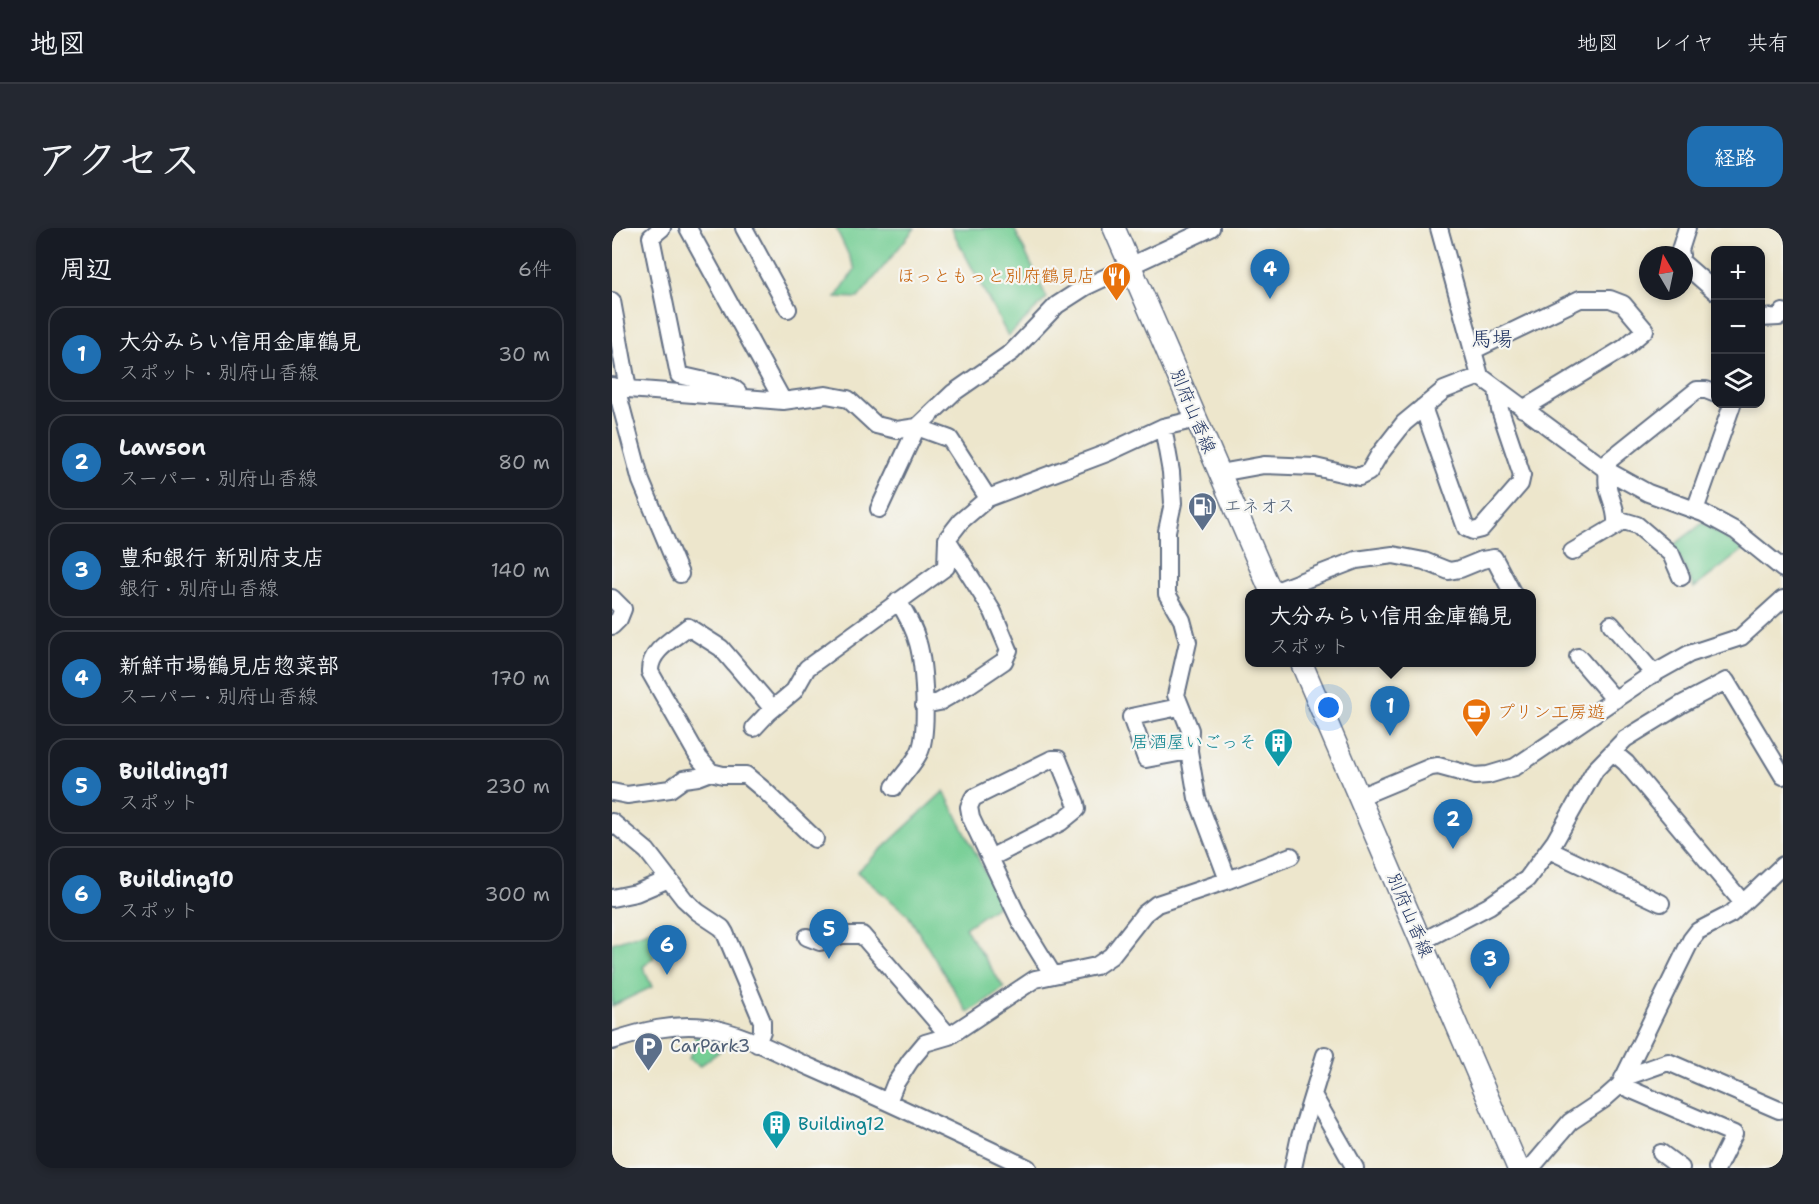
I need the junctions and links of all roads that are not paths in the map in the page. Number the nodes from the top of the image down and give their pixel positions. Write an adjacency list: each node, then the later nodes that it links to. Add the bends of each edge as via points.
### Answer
1 (662, 228): 21 (street, via 651,237 679,375 732,387)
2 (688, 228): 22 (street)
3 (744, 228): 13 (street)
4 (1114, 228): 9 (main road, 別府山香線)
5 (1211, 228): 9 (street)
6 (1439, 228): 16 (street)
7 (1688, 228): 8 (street)
8 (1681, 246)
9 (1131, 265): 26 (main road, 別府山香線); 27 (street, via 1057,305 1012,352 953,393)
10 (1693, 272): 11 (street)
11 (1711, 288)
12 (612, 301): 18 (street)
13 (788, 309)
14 (1783, 312): 15 (street, via 1779,317)
15 (1765, 318)
16 (1474, 350): 17 (street); 25 (street, via 1580,299 1610,299 1623,304 1645,330 1624,348)
17 (1480, 376): 19 (street); 23 (street, via 1444,390)
18 (619, 388): 21 (street); 38 (street, via 641,481)
19 (1497, 389): 23 (street, via 1522,475 1520,484 1481,529 1473,531 1466,528); 25 (street)
20 (1711, 392): 29 (street, via 1698,390)
21 (745, 398): 22 (street)
22 (783, 401): 27 (street, via 826,395 848,399 876,425 897,430)
23 (1423, 407): 30 (street, via 1404,423 1369,472 1359,477 1315,467 1264,465)
24 (1731, 408): 33 (street)
25 (1523, 409): 29 (street)
26 (1197, 419): 28 (street); 30 (main road, 別府山香線)
27 (917, 427): 31 (street, via 950,439); 32 (street)
28 (1163, 427): 31 (street, via 1107,453); 53 (street, via 1173,503 1167,531 1167,594 1182,620 1188,642 1176,695)
29 (1605, 469): 33 (street, via 1648,493); 34 (street)
30 (1220, 473): 40 (main road, 別府山香線)
31 (988, 498): 35 (street)
32 (879, 509)
33 (1695, 510): 37 (street, via 1736,531)
34 (1617, 519): 36 (street, via 1616,526); 39 (street, via 1637,525 1671,554)
35 (947, 539): 45 (street, via 946,567); 52 (street, via 993,612 1009,650 1004,660 970,684 939,702)
36 (1572, 552)
37 (1783, 569)
38 (680, 574)
39 (1681, 577)
40 (1270, 589)
41 (1282, 589): 42 (street, via 1356,560 1394,555 1449,571 1494,558)
42 (1510, 589)
43 (612, 598): 47 (street, via 623,609)
44 (1783, 599): 50 (street, via 1740,637 1689,654)
45 (898, 601): 52 (street, via 919,644); 54 (street, via 807,668 794,691)
46 (1611, 624): 50 (street)
47 (612, 626)
48 (1578, 657): 51 (street)
49 (1303, 667): 62 (main road, 別府山香線)
50 (1654, 674): 51 (street)
51 (1615, 699): 62 (street, via 1508,770 1475,776 1431,767)
52 (924, 705): 60 (street, via 925,730 920,752)
53 (1179, 707): 56 (street, via 1190,730); 56 (street, via 1131,717 1146,759)
54 (773, 709): 55 (street); 59 (street, via 721,648 688,627 659,650 650,663 650,672)
55 (754, 728)
56 (1189, 751): 70 (street, via 1197,798)
57 (1612, 752): 58 (street, via 1625,739 1726,681); 65 (street, via 1595,770); 73 (street, via 1626,763)
58 (1780, 766)
59 (711, 772): 61 (street, via 684,779 670,789 627,795); 64 (street, via 746,775)
60 (894, 787)
61 (612, 792)
62 (1359, 797): 75 (main road, 別府山香線)
63 (612, 822): 69 (street, via 647,851)
64 (815, 839)
65 (1549, 850): 72 (street); 75 (street, via 1527,879 1489,906)
66 (1291, 856): 70 (street)
67 (990, 858): 67 (street, via 971,818 969,807 973,798 1058,759 1077,809 1061,822); 76 (street, via 1020,921)
68 (1783, 865): 73 (street)
69 (669, 879): 71 (street); 79 (street, via 684,899 725,933 762,1022)
70 (1228, 880): 76 (street, via 1157,904 1144,914 1111,956 1096,966)
71 (612, 898)
72 (1661, 903)
73 (1743, 903): 81 (street, via 1690,940)
74 (807, 937): 77 (street, via 820,942 842,935 862,935)
75 (1421, 942): 89 (main road, 別府山香線)
76 (1053, 975): 77 (street, via 1035,979)
77 (949, 1036): 83 (street, via 925,1043 895,1084)
78 (612, 1041): 79 (street, via 682,1025 720,1030)
79 (757, 1044): 83 (street)
80 (1325, 1055): 82 (street)
81 (1621, 1081): 84 (street, via 1668,1062); 90 (street, via 1603,1100 1570,1122); 92 (street, via 1734,1134)
82 (1313, 1095): 87 (street); 88 (street)
83 (888, 1102): 86 (street)
84 (1779, 1110)
85 (1661, 1153): 91 (street)
86 (1028, 1168)
87 (1293, 1168)
88 (1354, 1168)
89 (1518, 1168)
90 (1531, 1168)
91 (1681, 1168)
92 (1717, 1168)

